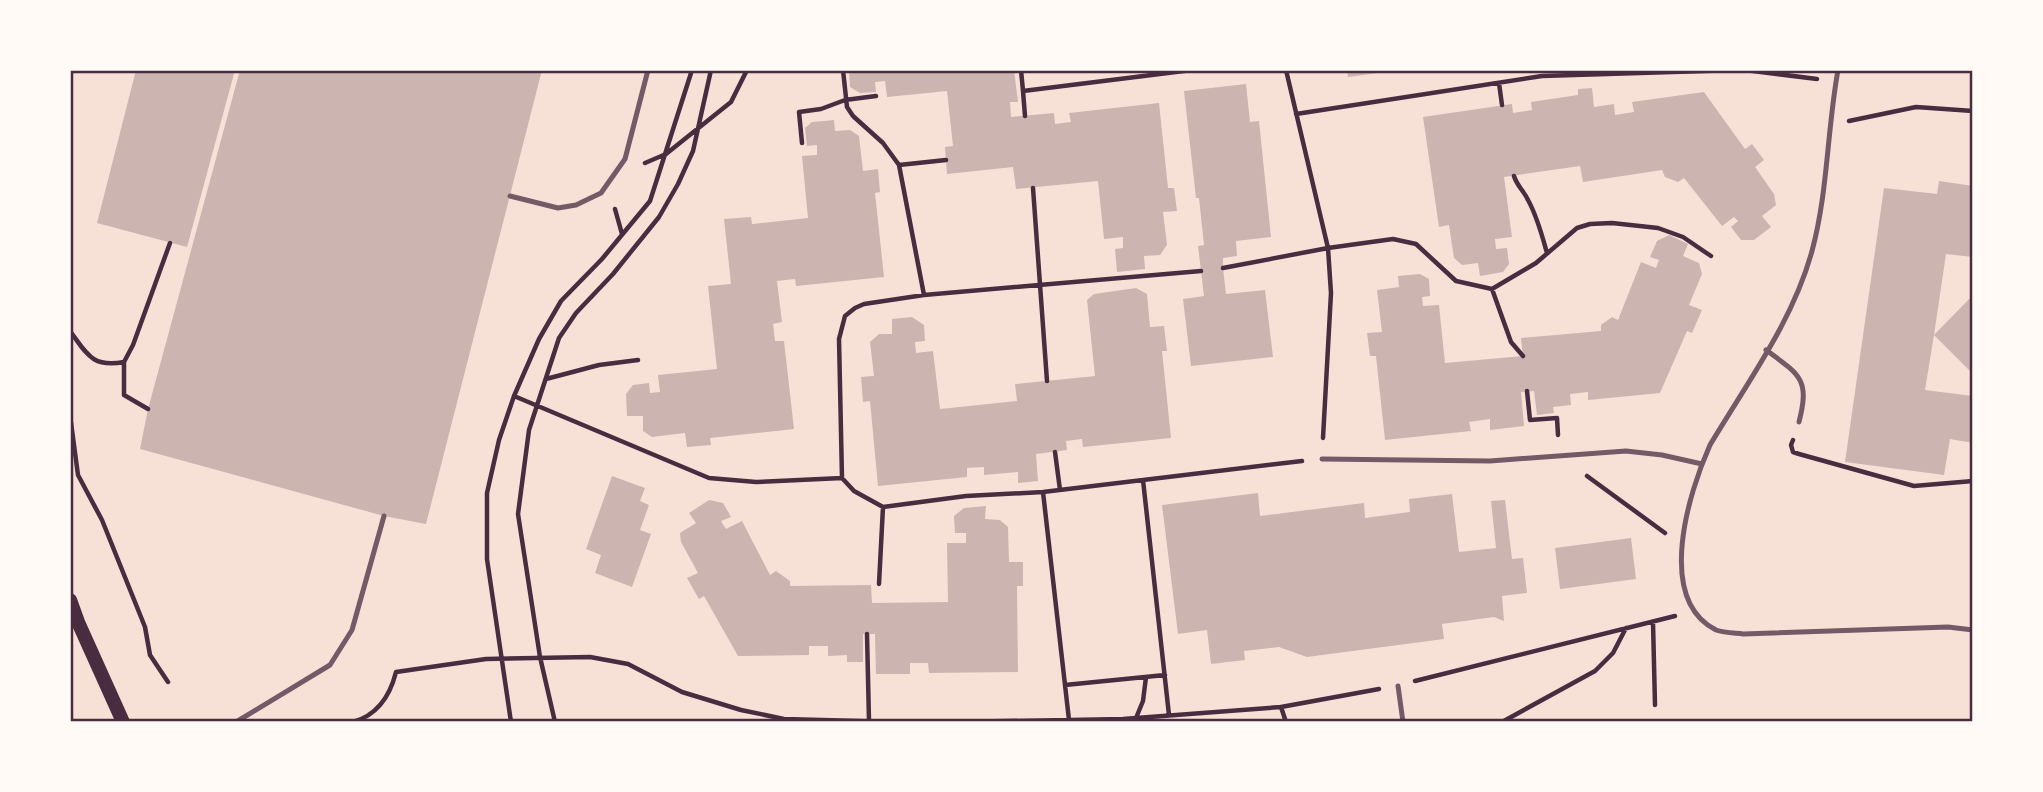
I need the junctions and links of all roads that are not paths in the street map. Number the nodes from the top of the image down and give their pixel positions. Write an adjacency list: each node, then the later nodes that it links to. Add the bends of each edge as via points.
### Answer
1 (648, 70): 3 (lane, via 625,159 601,193 558,208)
2 (1838, 70): 4 (lane, via 1812,251 1797,296)
3 (510, 196)
4 (1766, 350): 5 (lane, via 1796,372 1802,383); 7 (lane)
5 (1799, 422)
6 (1322, 459): 7 (lane, via 1490,461 1626,451)
7 (1702, 464): 10 (lane, via 1686,510 1684,587 1693,611 1718,631)
8 (384, 516): 13 (lane, via 352,629 330,665)
9 (70, 600): 12 (main road)
10 (1973, 630)
11 (1398, 686): 14 (lane)
12 (123, 722)
13 (236, 722)
14 (1403, 722)

